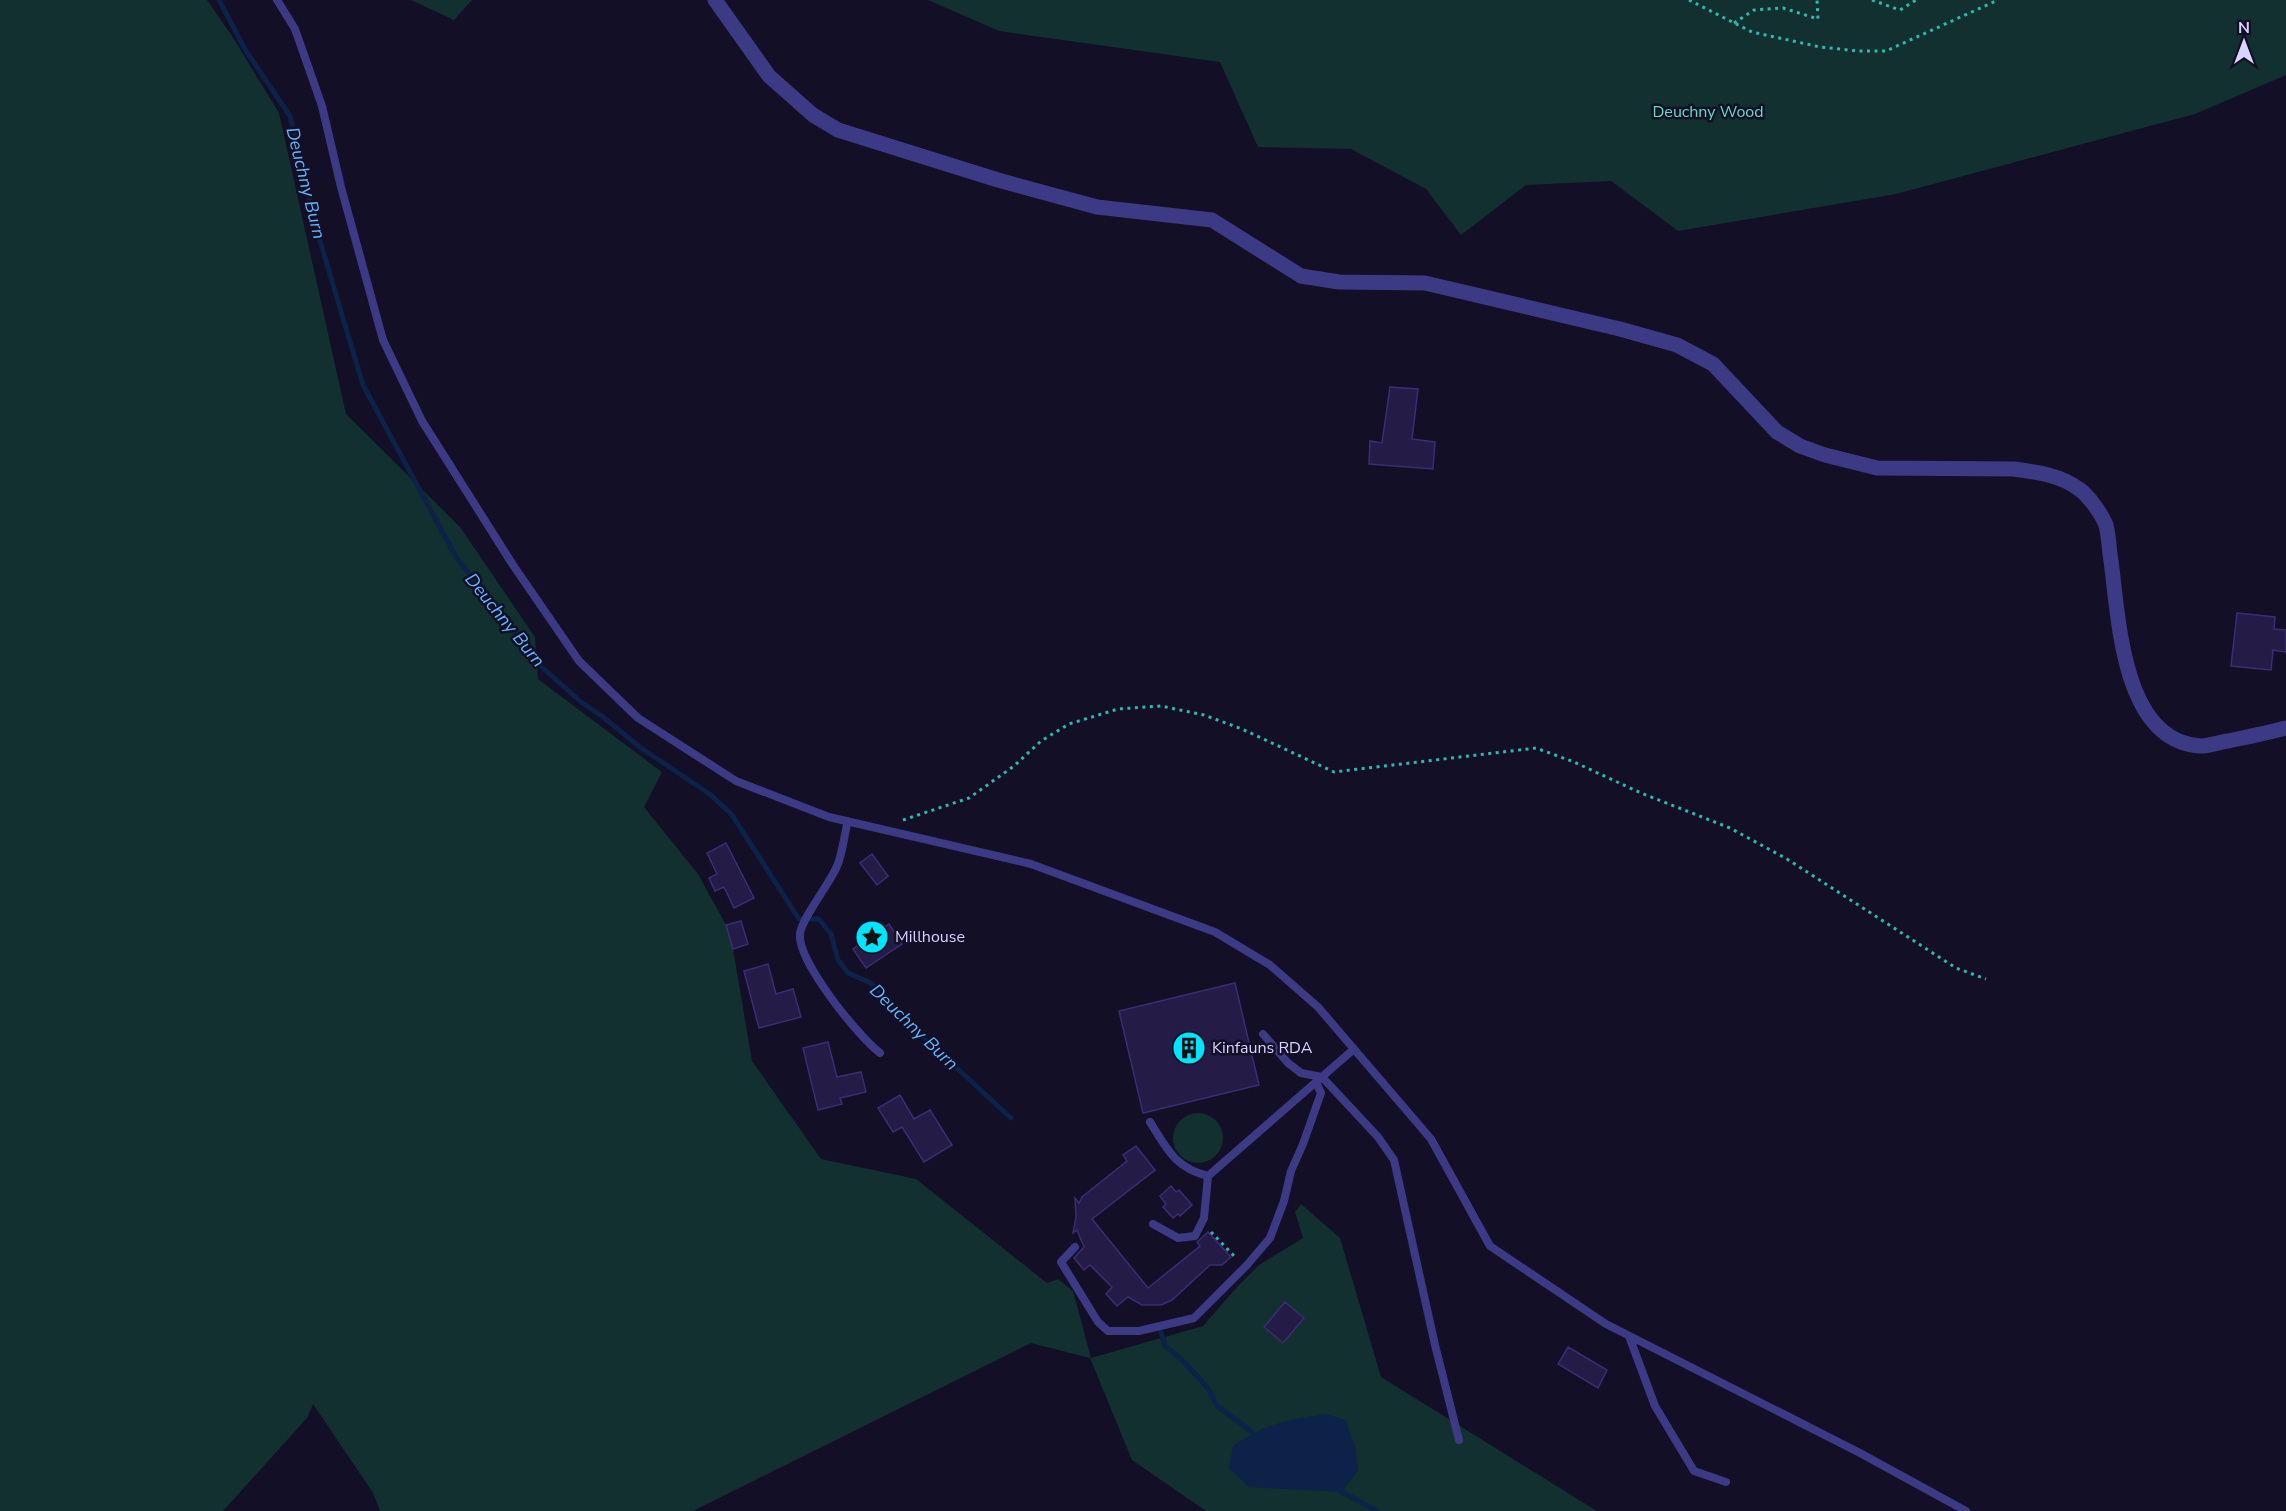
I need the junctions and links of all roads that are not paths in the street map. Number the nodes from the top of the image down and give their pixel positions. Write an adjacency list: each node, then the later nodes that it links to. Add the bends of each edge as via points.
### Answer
1 (277, 0): 4 (lane, via 295,29 322,106 383,340 422,421 579,661 638,718 736,781)
2 (715, 0): 3 (street, via 769,76 813,115 838,130 1097,207 1212,220 1301,276 1339,282 1425,283 1677,345 1713,363 1777,432 1825,455 1877,468 2014,469 2057,478 2079,489 2106,525 2122,640 2139,703 2150,718 2164,733 2203,746)
3 (2286, 728)
4 (848, 821): 6 (lane, via 1031,864 1215,932 1269,965 1317,1007); 7 (lane, via 837,865 800,932 801,948 834,1002)
5 (1263, 1034): 8 (lane, via 1288,1064)
6 (1354, 1049): 8 (lane); 13 (lane, via 1431,1139 1490,1246)
7 (880, 1053)
8 (1319, 1080): 10 (lane); 12 (lane, via 1321,1093 1270,1238 1194,1318 1139,1331 1108,1331 1098,1322 1061,1262); 14 (lane, via 1378,1137 1394,1160)
9 (1150, 1122): 10 (lane, via 1177,1161 1190,1172)
10 (1208, 1176): 11 (lane, via 1204,1218 1195,1236 1178,1238)
11 (1153, 1224)
12 (1075, 1247)
13 (1629, 1336): 15 (lane, via 1655,1406 1694,1471); 16 (lane)
14 (1459, 1440)
15 (1726, 1482)
16 (1966, 1511)

